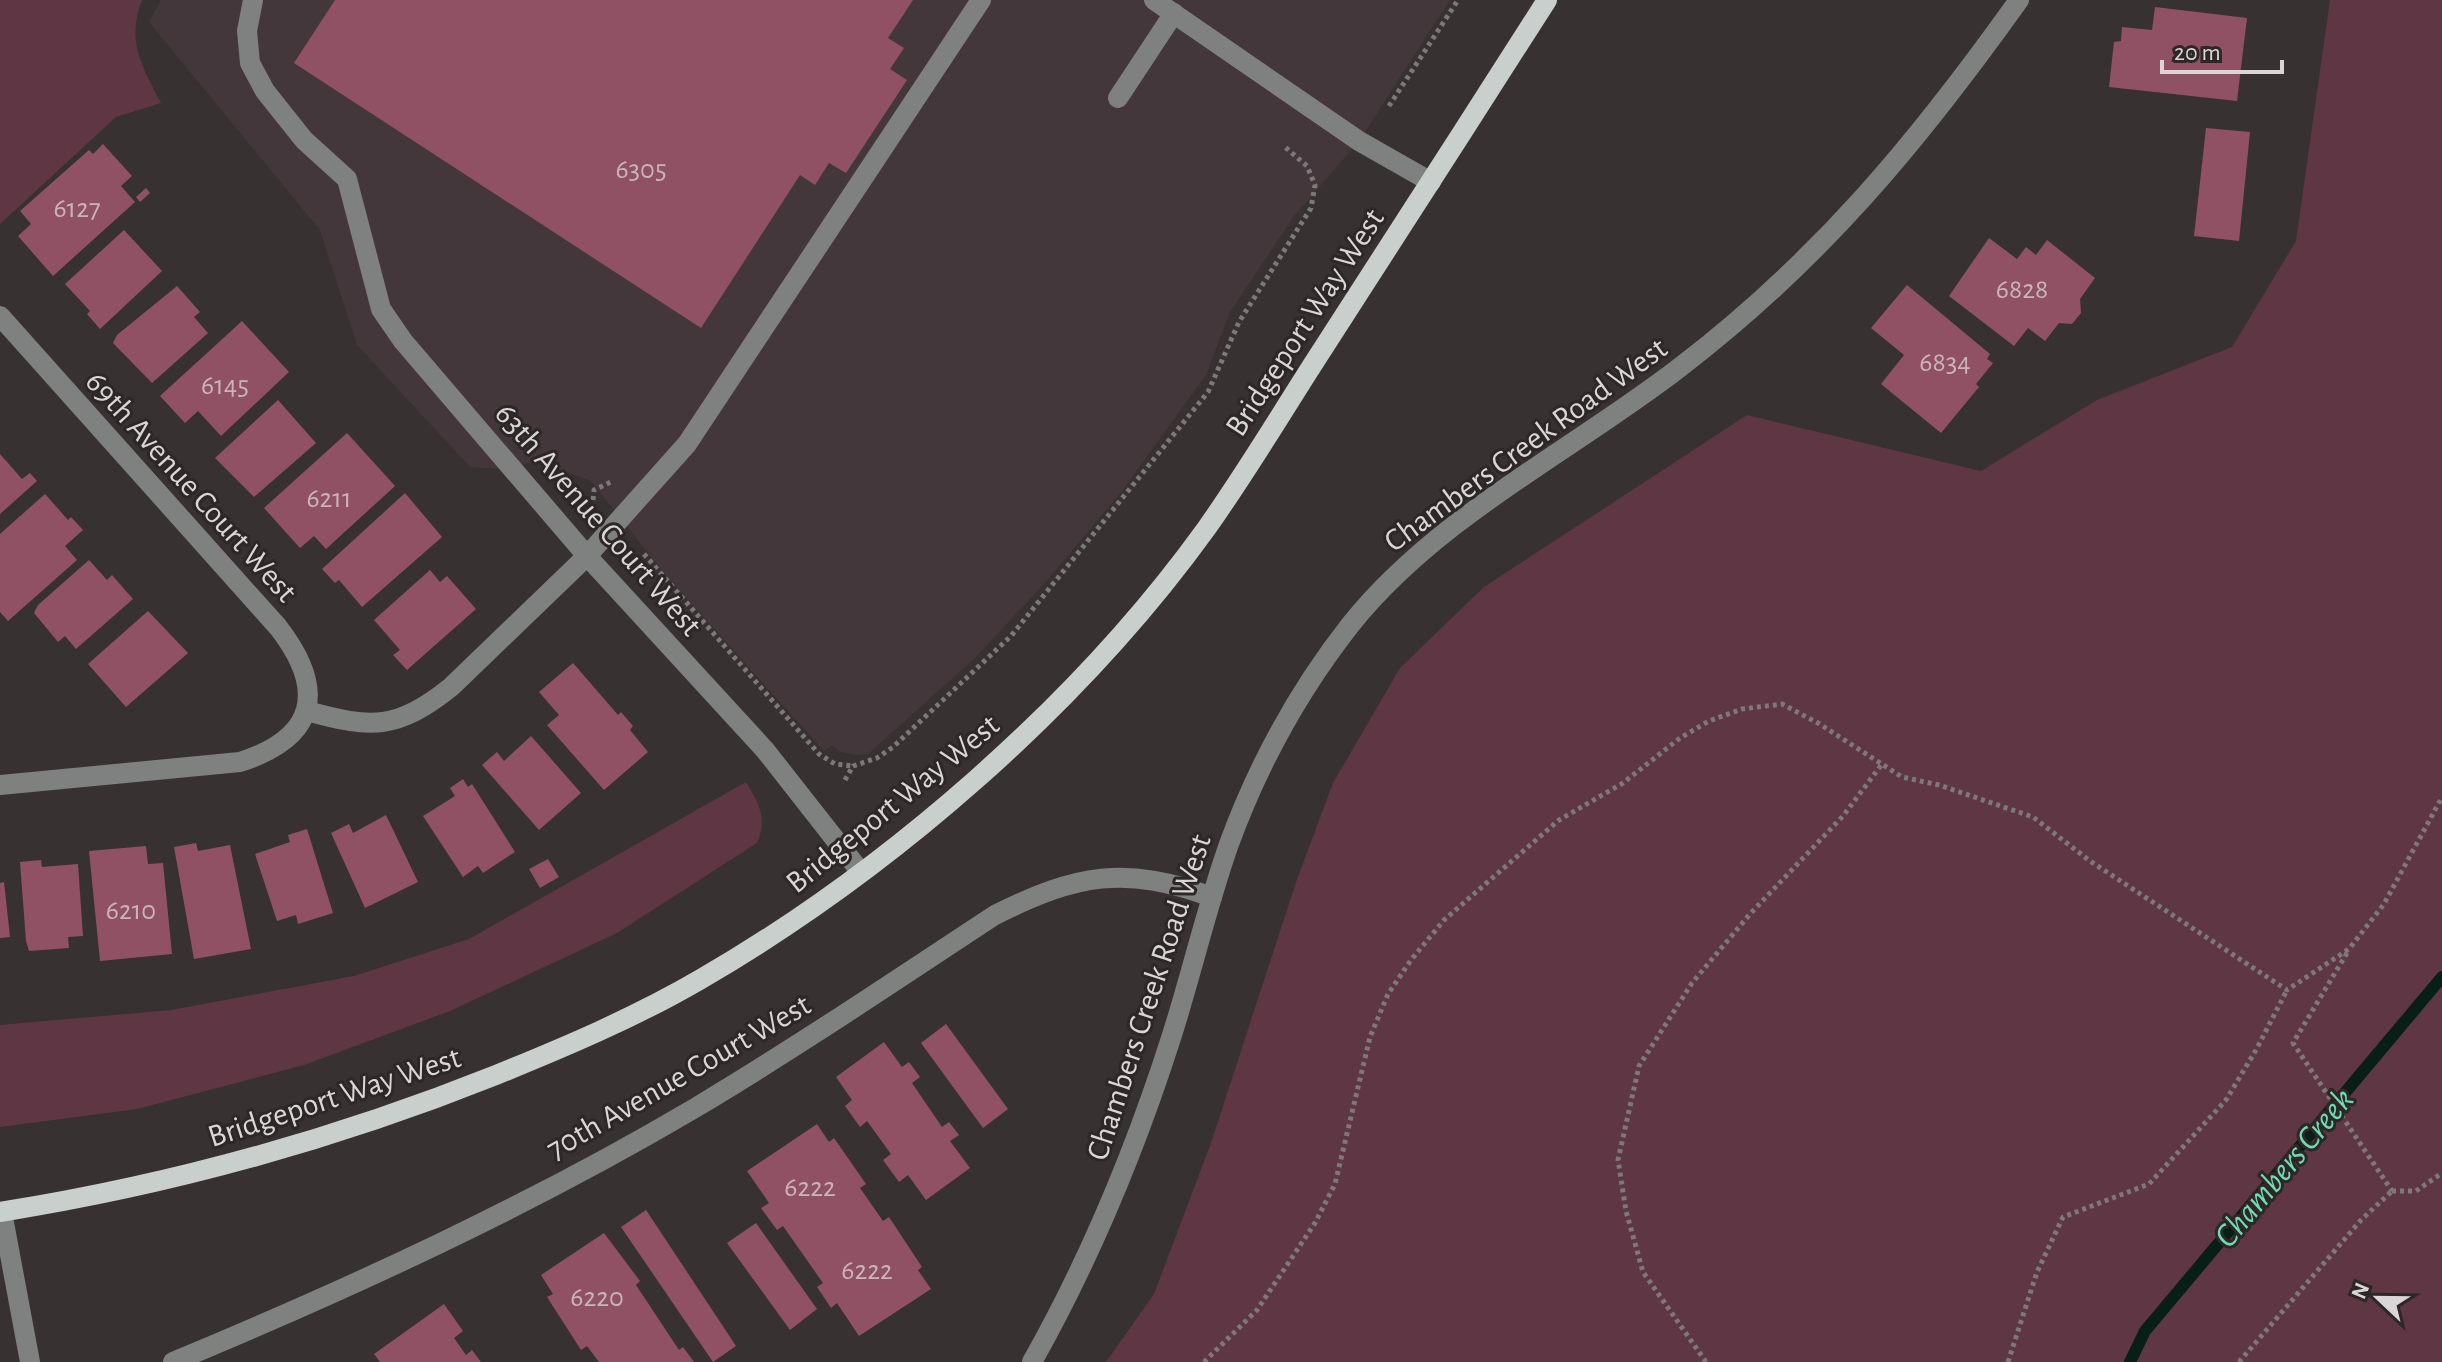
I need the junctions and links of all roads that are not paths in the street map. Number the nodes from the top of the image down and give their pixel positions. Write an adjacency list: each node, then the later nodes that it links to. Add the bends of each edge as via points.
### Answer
1 (253, 0): 10 (street, 63th Avenue Court West, via 247,50 257,77 304,140 347,179 381,309)
2 (981, 0): 10 (street, via 687,444)
3 (1156, 0): 6 (street)
4 (1547, 0): 8 (main road, Bridgeport Way West)
5 (2019, 0): 14 (street, Chambers Creek Road West, via 1894,166 1767,297 1674,372 1426,548 1382,588 1288,716 1247,800)
6 (1174, 13): 7 (street); 8 (street, via 1359,141)
7 (1118, 98)
8 (1431, 182): 13 (main road, Bridgeport Way West, via 1206,529 1147,603 1015,743 944,807)
9 (0, 316): 11 (street, 69th Avenue Court West, via 278,627 304,668)
10 (587, 556): 11 (street, via 451,687 411,716 371,723); 13 (street, 63th Avenue Court West, via 765,750)
11 (307, 711): 12 (street, via 276,747 240,762)
12 (0, 785)
13 (860, 871): 15 (main road, Bridgeport Way West, via 794,921 699,981 565,1047 399,1114 277,1152)
14 (1212, 897): 17 (street, 70th Avenue Court West, via 1166,880 1102,878 1029,898 624,1147 434,1244); 18 (street, Chambers Creek Road West, via 1172,1037 1113,1195)
15 (1, 1212): 16 (street)
16 (30, 1362)
17 (173, 1362)
18 (1032, 1362)

